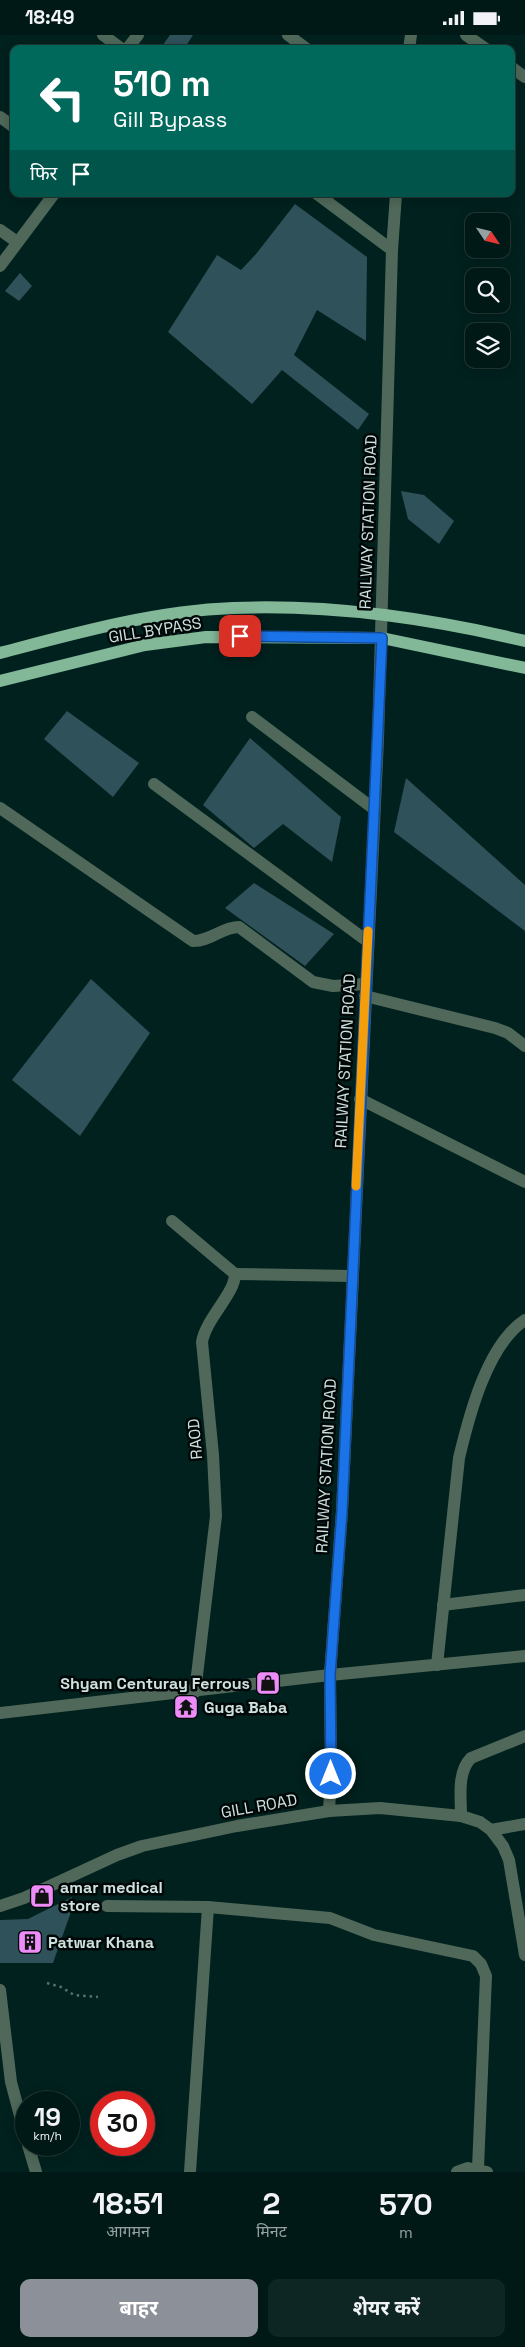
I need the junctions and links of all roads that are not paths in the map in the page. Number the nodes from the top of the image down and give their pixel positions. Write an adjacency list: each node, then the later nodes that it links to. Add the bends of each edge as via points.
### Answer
1 (103, 35): 5 (street)
2 (138, 35): 6 (street)
3 (288, 35): 7 (street)
4 (466, 35): 8 (street)
5 (117, 45)
6 (130, 45)
7 (301, 45)
8 (480, 45)
9 (52, 197): 13 (street)
10 (321, 197): 14 (street)
11 (396, 197): 14 (street, RAILWAY STATION ROAD)
12 (0, 230): 13 (street)
13 (18, 243): 15 (street)
14 (392, 250): 16 (street, RAILWAY STATION ROAD)
15 (0, 266)
16 (382, 614): 17 (street, RAILWAY STATION ROAD); 18 (main road, GILL BYPASS, via 467,627); 19 (main road, GILL BYPASS, via 309,607 232,608 161,616 81,631)
17 (382, 638): 20 (main road, GILL BYPASS); 21 (main road, GILL BYPASS, via 206,637 145,645); 25 (street, RAILWAY STATION ROAD)
18 (525, 641)
19 (0, 653)
20 (525, 668)
21 (0, 681)
22 (252, 717): 25 (street)
23 (154, 784): 26 (street)
24 (0, 808): 27 (street, via 193,941 209,939 230,927 239,927 312,983)
25 (374, 809): 26 (street, RAILWAY STATION ROAD)
26 (368, 941): 27 (street, RAILWAY STATION ROAD)
27 (365, 990): 28 (street, via 495,1027); 29 (street, RAILWAY STATION ROAD)
28 (525, 1046)
29 (360, 1099): 30 (street); 33 (street, RAILWAY STATION ROAD)
30 (525, 1182)
31 (172, 1221): 32 (street)
32 (235, 1274): 33 (street); 40 (street, RAOD, via 233,1285 207,1326 202,1343 216,1516)
33 (351, 1276): 39 (street, RAILWAY STATION ROAD, via 342,1511)
34 (525, 1320): 36 (street, via 511,1332 494,1357 463,1440)
35 (525, 1595): 36 (street)
36 (443, 1605): 38 (street)
37 (525, 1656): 38 (street)
38 (437, 1665): 39 (street)
39 (330, 1675): 40 (street); 43 (street, RAILWAY STATION ROAD)
40 (195, 1691): 41 (street)
41 (0, 1713)
42 (525, 1737): 44 (street, via 471,1758 462,1776)
43 (329, 1811): 44 (street, GILL ROAD, via 380,1809); 47 (street, GILL ROAD, via 142,1846)
44 (460, 1816): 46 (street, GILL ROAD, via 480,1822)
45 (525, 1824): 46 (street)
46 (491, 1830): 50 (street, GILL ROAD, via 509,1861)
47 (0, 1906)
48 (106, 1907): 49 (street)
49 (208, 1907): 55 (street, via 330,1918 374,1935 473,1956 486,1976); 57 (street)
50 (523, 1925): 51 (street, GILL ROAD)
51 (525, 1955)
52 (0, 1989): 53 (street)
53 (15, 2097)
54 (31, 2156): 56 (street)
55 (482, 2170): 58 (street, via 468,2168)
56 (36, 2172)
57 (190, 2172)
58 (457, 2172)

